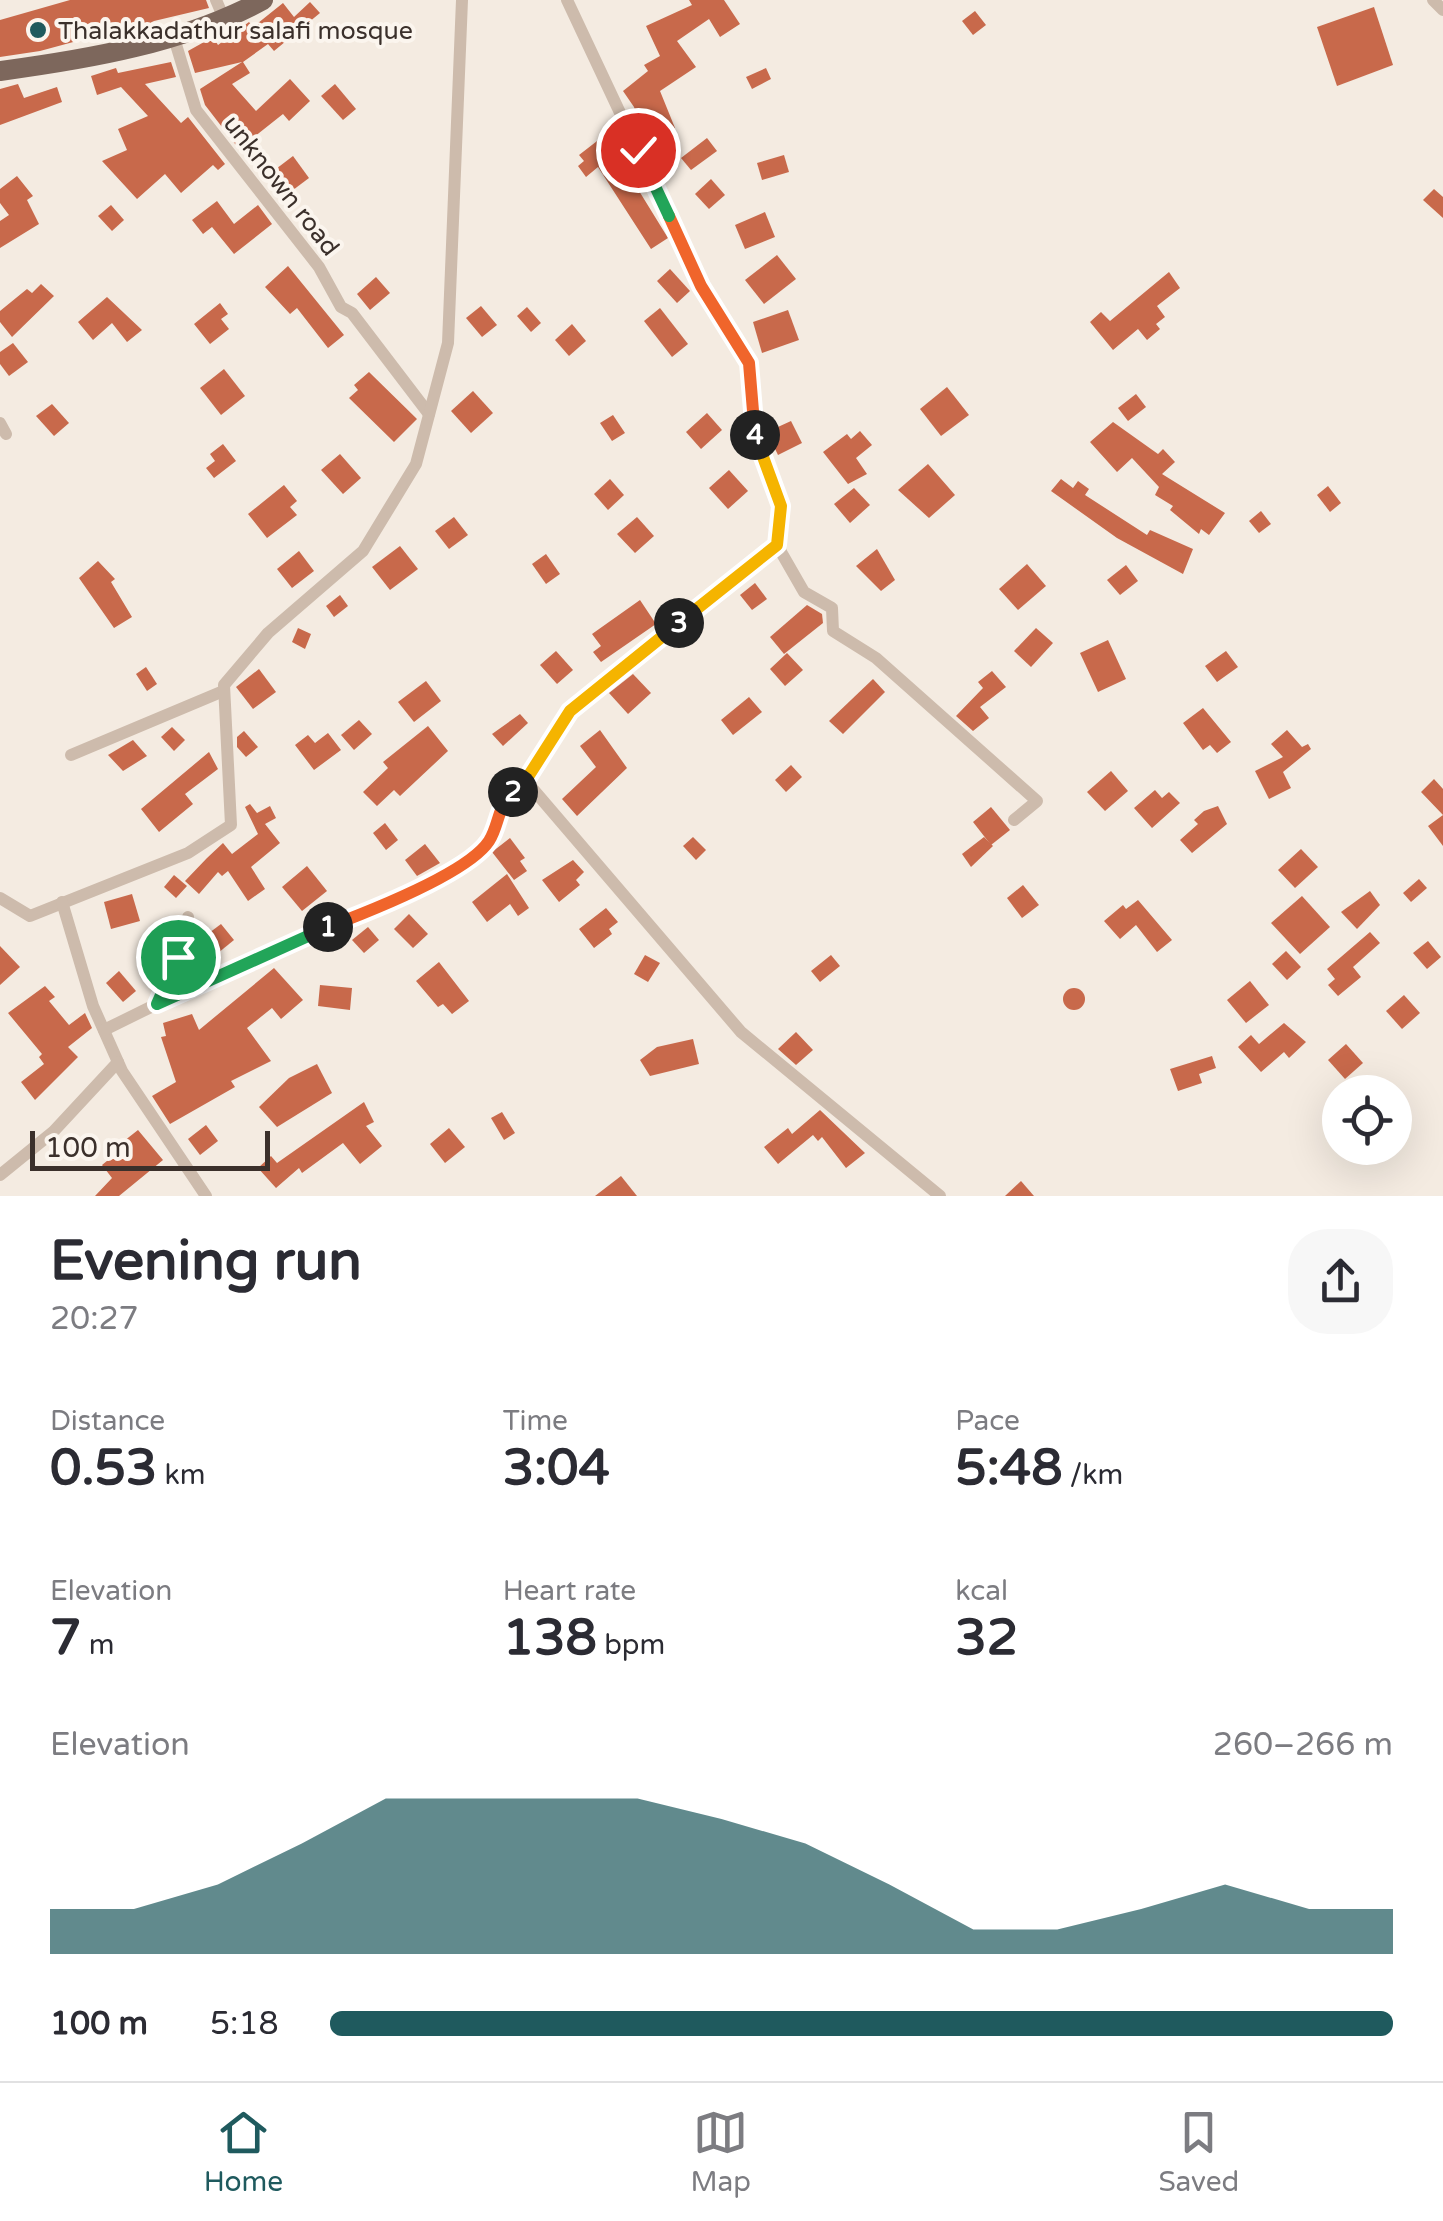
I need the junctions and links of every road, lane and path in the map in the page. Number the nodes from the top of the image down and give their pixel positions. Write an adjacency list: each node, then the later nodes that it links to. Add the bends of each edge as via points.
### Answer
1 (216, 0): 7 (street)
2 (263, 0): 7 (main road)
3 (462, 0): 10 (street, via 448,343)
4 (567, 0): 11 (street, via 701,286 749,363 754,432 781,506)
5 (1432, 0): 6 (street)
6 (1443, 10)
7 (224, 21): 8 (main road)
8 (174, 38): 9 (main road); 10 (street, unknown road, via 196,110 319,266 340,307 352,313)
9 (0, 72)
10 (429, 414): 12 (street, via 416,464 363,551 268,632)
11 (777, 545): 14 (street, via 570,711); 15 (street, via 804,592 832,608 833,631 876,658 1037,801)
12 (221, 692): 13 (street); 17 (street, via 230,825 188,853)
13 (71, 755)
14 (526, 780): 19 (street, via 506,798 489,841 476,854 386,906); 24 (street, via 740,1032)
15 (1014, 820)
16 (0, 898): 17 (street, via 30,916)
17 (62, 902): 20 (street)
18 (188, 918): 19 (street)
19 (157, 1004): 20 (street)
20 (104, 1030): 21 (street)
21 (118, 1062): 22 (street, via 53,1132); 23 (street)
22 (0, 1175)
23 (206, 1196)
24 (940, 1196)

